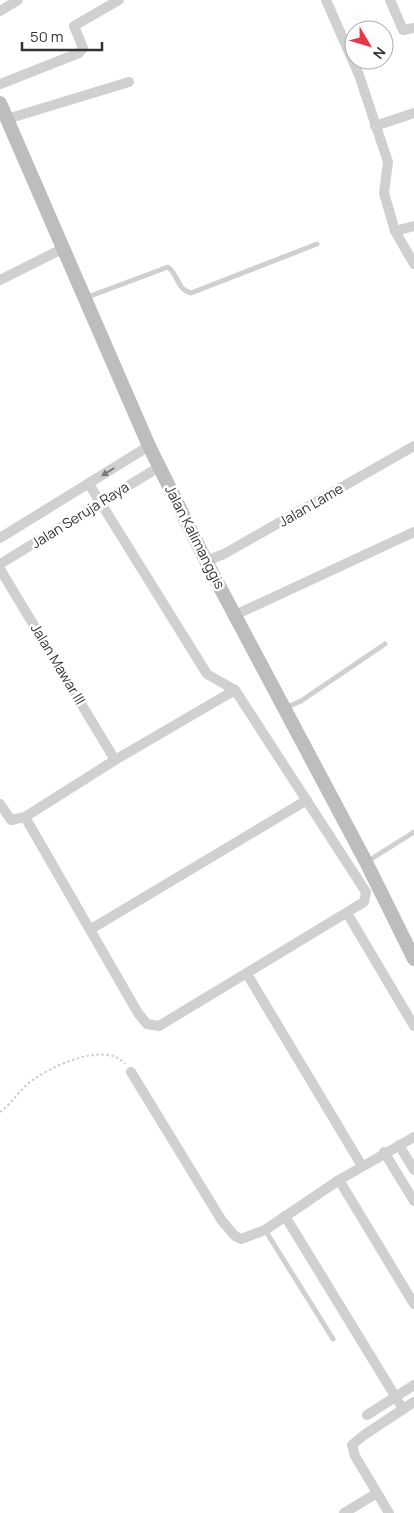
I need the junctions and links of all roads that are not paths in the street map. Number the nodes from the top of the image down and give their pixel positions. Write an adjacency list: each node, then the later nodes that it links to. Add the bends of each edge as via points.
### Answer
1 (18, 0): 5 (street)
2 (119, 0): 8 (street, via 74,26 83,48 79,53)
3 (326, 0): 11 (street, via 359,75)
4 (390, 0): 6 (street, via 403,30)
5 (0, 11)
6 (414, 28)
7 (129, 82): 9 (street)
8 (0, 84)
9 (3, 113): 15 (main road, Jalan Kalimanggis)
10 (414, 113): 11 (street)
11 (375, 126): 13 (street, via 388,162 384,193)
12 (414, 226): 13 (street)
13 (395, 231): 16 (street)
14 (317, 244): 18 (lane, via 191,293 183,289 168,267)
15 (62, 249): 17 (street); 18 (main road, Jalan Kalimanggis)
16 (414, 264)
17 (0, 280)
18 (86, 298): 19 (main road, Jalan Kalimanggis)
19 (149, 446): 21 (main road, Jalan Kalimanggis); 22 (street, Jalan Seruja Raya, one-way to 22)
20 (414, 446): 26 (street, Jalan Lame, via 224,554)
21 (159, 467): 23 (street, Jalan Seruja Raya); 26 (main road, Jalan Kalimanggis)
22 (89, 484): 23 (street); 25 (street, Jalan Seruja Raya)
23 (100, 502): 27 (street, Jalan Seruja Raya); 31 (street, via 207,674)
24 (414, 532): 29 (street)
25 (0, 538)
26 (206, 561): 29 (main road, Jalan Kalimanggis)
27 (0, 564)
28 (0, 568): 33 (street, Jalan Mawar III)
29 (236, 615): 32 (main road, Jalan Kalimanggis)
30 (385, 644): 32 (lane, via 301,701)
31 (235, 690): 33 (street); 34 (street)
32 (285, 708): 38 (main road, Jalan Kalimanggis)
33 (116, 760): 36 (street)
34 (307, 800): 39 (street, via 366,892 364,902); 40 (street)
35 (0, 804): 36 (street, via 12,820)
36 (25, 817): 40 (street)
37 (414, 832): 38 (lane)
38 (366, 862): 41 (main road, Jalan Kalimanggis)
39 (347, 913): 42 (street); 43 (street)
40 (91, 929): 42 (street, via 147,1024 159,1026)
41 (414, 957)
42 (247, 974): 48 (street)
43 (414, 1026)
44 (131, 1072): 53 (street, via 227,1227 240,1238)
45 (414, 1137): 46 (street)
46 (399, 1145): 47 (street); 49 (street)
47 (384, 1152): 48 (street); 51 (street)
48 (362, 1166): 50 (street)
49 (414, 1170)
50 (339, 1180): 52 (street); 54 (street)
51 (414, 1201)
52 (285, 1216): 53 (street); 57 (street)
53 (265, 1230): 55 (lane)
54 (414, 1304)
55 (333, 1339)
56 (414, 1385): 57 (street)
57 (396, 1397): 59 (street); 60 (street)
58 (414, 1402): 59 (street)
59 (403, 1408): 61 (street, via 352,1445)
60 (367, 1415)
61 (377, 1493): 62 (street); 63 (street)
62 (344, 1513)
63 (389, 1513)

